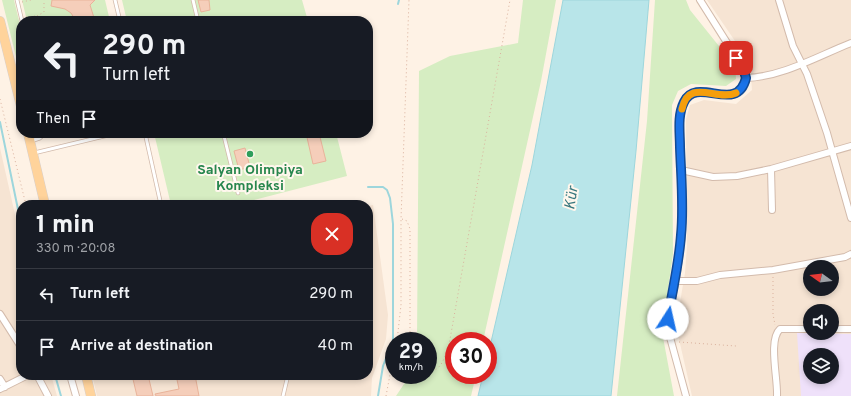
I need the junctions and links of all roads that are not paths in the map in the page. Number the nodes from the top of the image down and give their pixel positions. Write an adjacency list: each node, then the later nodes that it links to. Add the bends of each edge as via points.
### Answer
1 (115, 0): 7 (lane)
2 (193, 0): 8 (lane)
3 (700, 0): 12 (street, via 743,68)
4 (779, 0): 11 (street, via 793,46)
5 (18, 2): 6 (lane)
6 (21, 16)
7 (119, 16)
8 (197, 16)
9 (0, 21): 13 (main road)
10 (851, 43): 11 (street)
11 (802, 63): 12 (street, via 772,74); 19 (street)
12 (746, 78): 22 (street, via 740,90 734,95 700,92 687,97 680,117)
13 (16, 86)
14 (29, 138): 20 (main road)
15 (96, 138): 20 (lane)
16 (146, 138): 25 (lane)
17 (224, 138): 23 (lane)
18 (851, 146): 19 (street)
19 (832, 152): 21 (street); 27 (street)
20 (33, 153): 24 (main road)
21 (771, 169): 22 (street, via 723,178); 26 (street)
22 (681, 170): 29 (street, via 682,235)
23 (238, 193)
24 (44, 200)
25 (160, 200)
26 (772, 210)
27 (851, 218)
28 (851, 254): 29 (street, via 773,270 728,274 698,281)
29 (676, 281): 46 (street, via 668,319 671,343)
30 (0, 314): 34 (street)
31 (803, 329): 47 (street, via 780,328 774,338)
32 (839, 329): 33 (street)
33 (851, 330)
34 (16, 339)
35 (0, 379): 41 (street)
36 (18, 380): 41 (street)
37 (40, 380): 42 (street)
38 (71, 380): 43 (street)
39 (87, 380): 44 (main road)
40 (287, 380): 45 (lane)
41 (2, 388)
42 (48, 396)
43 (76, 396)
44 (91, 396)
45 (283, 396)
46 (686, 396)
47 (778, 396)

